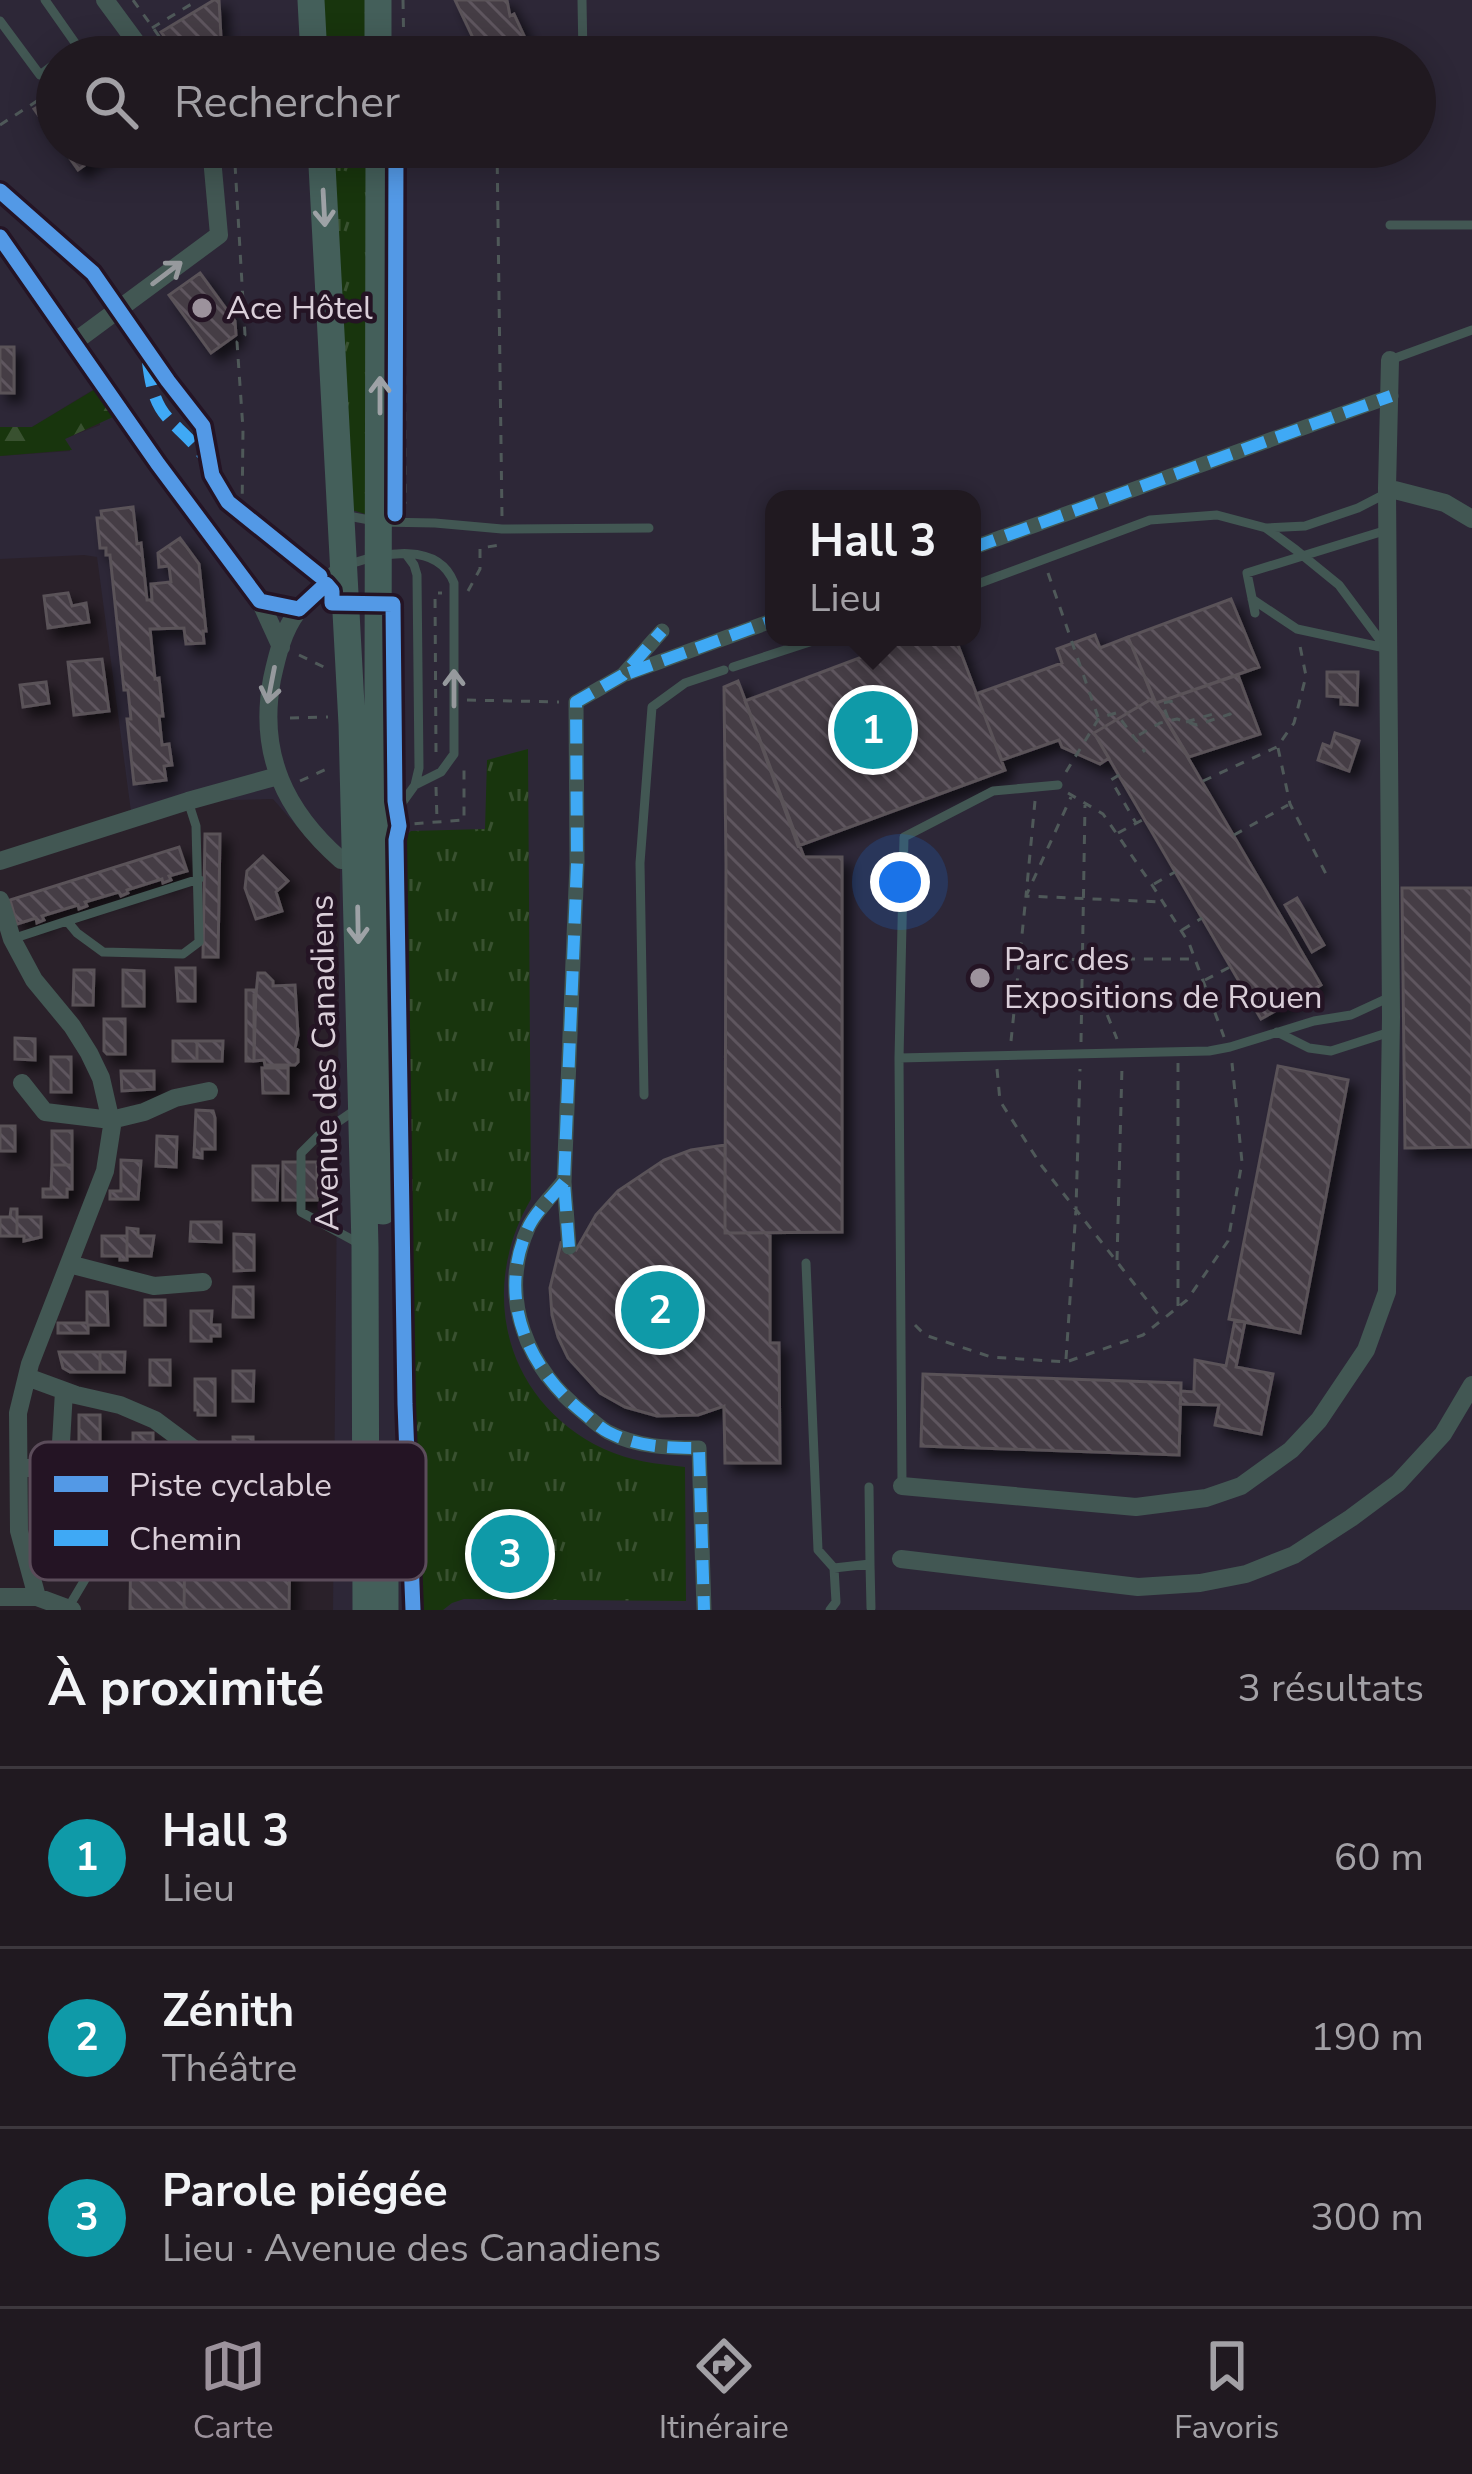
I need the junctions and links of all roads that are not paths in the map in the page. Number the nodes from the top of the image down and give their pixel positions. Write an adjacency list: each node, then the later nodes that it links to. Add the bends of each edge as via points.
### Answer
1 (45, 0): 7 (lane)
2 (105, 0): 8 (street)
3 (311, 0): 9 (main road)
4 (378, 0): 10 (main road)
5 (582, 0): 11 (lane)
6 (0, 21): 12 (lane)
7 (71, 36)
8 (132, 36)
9 (313, 36)
10 (378, 36)
11 (583, 36)
12 (36, 70)
13 (213, 168): 20 (street, one-way to 13, via 219,235)
14 (322, 168): 26 (main road, Avenue des Canadiens, one-way to 26)
15 (380, 168): 27 (main road, Avenue des Canadiens, one-way to 15)
16 (1390, 225): 17 (lane)
17 (1472, 225)
18 (0, 237): 20 (street)
19 (1472, 330): 21 (lane)
20 (73, 343): 38 (street)
21 (1390, 360): 22 (street)
22 (1391, 396): 23 (street); 32 (street)
23 (1387, 490): 25 (street); 30 (lane, via 1305,526); 31 (street)
24 (1472, 501): 25 (street)
25 (1445, 503): 28 (street)
26 (343, 515): 27 (lane); 35 (main road, Avenue des Canadiens)
27 (388, 518): 29 (lane, via 502,529); 33 (main road, Avenue des Canadiens)
28 (1472, 519)
29 (649, 528)
30 (1266, 528): 34 (lane); 36 (lane, via 1217,514 1150,520)
31 (1387, 530): 34 (lane); 45 (street)
32 (981, 545)
33 (393, 554): 35 (lane); 48 (lane, via 415,565 417,575); 48 (lane, one-way to 33, via 441,772 454,754 454,583 443,564); 51 (main road, Avenue des Canadiens, via 378,704)
34 (1304, 556): 37 (lane, via 1247,573); 45 (lane, via 1339,585)
35 (345, 565): 39 (street); 51 (main road, Avenue des Canadiens)
36 (981, 583)
37 (1252, 599): 40 (lane); 45 (lane, via 1297,629)
38 (260, 601): 39 (street); 44 (street)
39 (299, 609): 44 (street)
40 (1256, 614)
41 (765, 623): 46 (street)
42 (662, 631): 46 (street)
43 (797, 646): 63 (lane, via 685,683 652,707 640,863)
44 (281, 647): 47 (street, one-way to 47, via 266,710)
45 (1387, 649): 57 (street)
46 (623, 675): 66 (street, via 576,702 578,863)
47 (281, 782): 50 (street); 51 (street, via 341,860)
48 (415, 784): 51 (lane)
49 (1058, 785): 60 (lane, via 993,791 904,837)
50 (188, 801): 52 (street); 53 (lane)
51 (378, 847): 64 (main road, Avenue des Canadiens, one-way to 64); 78 (main road, Avenue des Canadiens)
52 (0, 861)
53 (199, 879): 55 (lane); 55 (lane, via 199,942 183,954 103,952)
54 (0, 900): 56 (street)
55 (67, 921): 56 (lane)
56 (12, 939): 65 (street, via 89,1052)
57 (1390, 997): 58 (lane, via 1352,1015); 59 (street)
58 (1276, 1032): 59 (lane, via 1331,1051); 60 (lane, via 1178,1052)
59 (1390, 1032): 81 (street, via 1387,1292 1366,1350 1291,1450 1241,1486 1136,1507)
60 (899, 1058): 81 (lane)
61 (22, 1083): 65 (street, via 44,1112)
62 (209, 1090): 65 (street)
63 (644, 1095)
64 (362, 1105): 68 (main road, Avenue des Canadiens); 68 (lane, via 301,1153 301,1212)
65 (111, 1120): 70 (street, via 105,1171)
66 (563, 1182): 67 (street); 97 (street, via 530,1223 515,1307 534,1358 560,1395 608,1432 655,1448 699,1448)
67 (569, 1246)
68 (365, 1247): 77 (main road, Avenue des Canadiens)
69 (806, 1263): 85 (lane, via 818,1550)
70 (69, 1264): 71 (street, via 154,1286); 72 (street)
71 (203, 1282)
72 (27, 1377): 74 (street); 79 (street)
73 (1472, 1385): 83 (street, via 1443,1434 1398,1483 1294,1555 1246,1574 1138,1587)
74 (64, 1391): 75 (street); 76 (street, via 155,1420)
75 (61, 1442)
76 (184, 1442)
77 (366, 1442)
78 (383, 1442)
79 (19, 1468): 80 (street); 86 (street, via 19,1531)
80 (30, 1468)
81 (902, 1486)
82 (869, 1487): 84 (lane)
83 (901, 1558)
84 (870, 1564): 85 (lane); 93 (lane)
85 (834, 1568): 98 (lane)
86 (30, 1571)
87 (32, 1580): 92 (street)
88 (86, 1580): 94 (lane)
89 (366, 1580): 95 (main road, Avenue des Canadiens)
90 (385, 1580): 96 (main road, Avenue des Canadiens)
91 (0, 1597): 92 (street)
92 (37, 1597): 94 (street)
93 (871, 1608)
94 (70, 1609)
95 (366, 1610)
96 (385, 1610)
97 (704, 1610)
98 (830, 1610)

